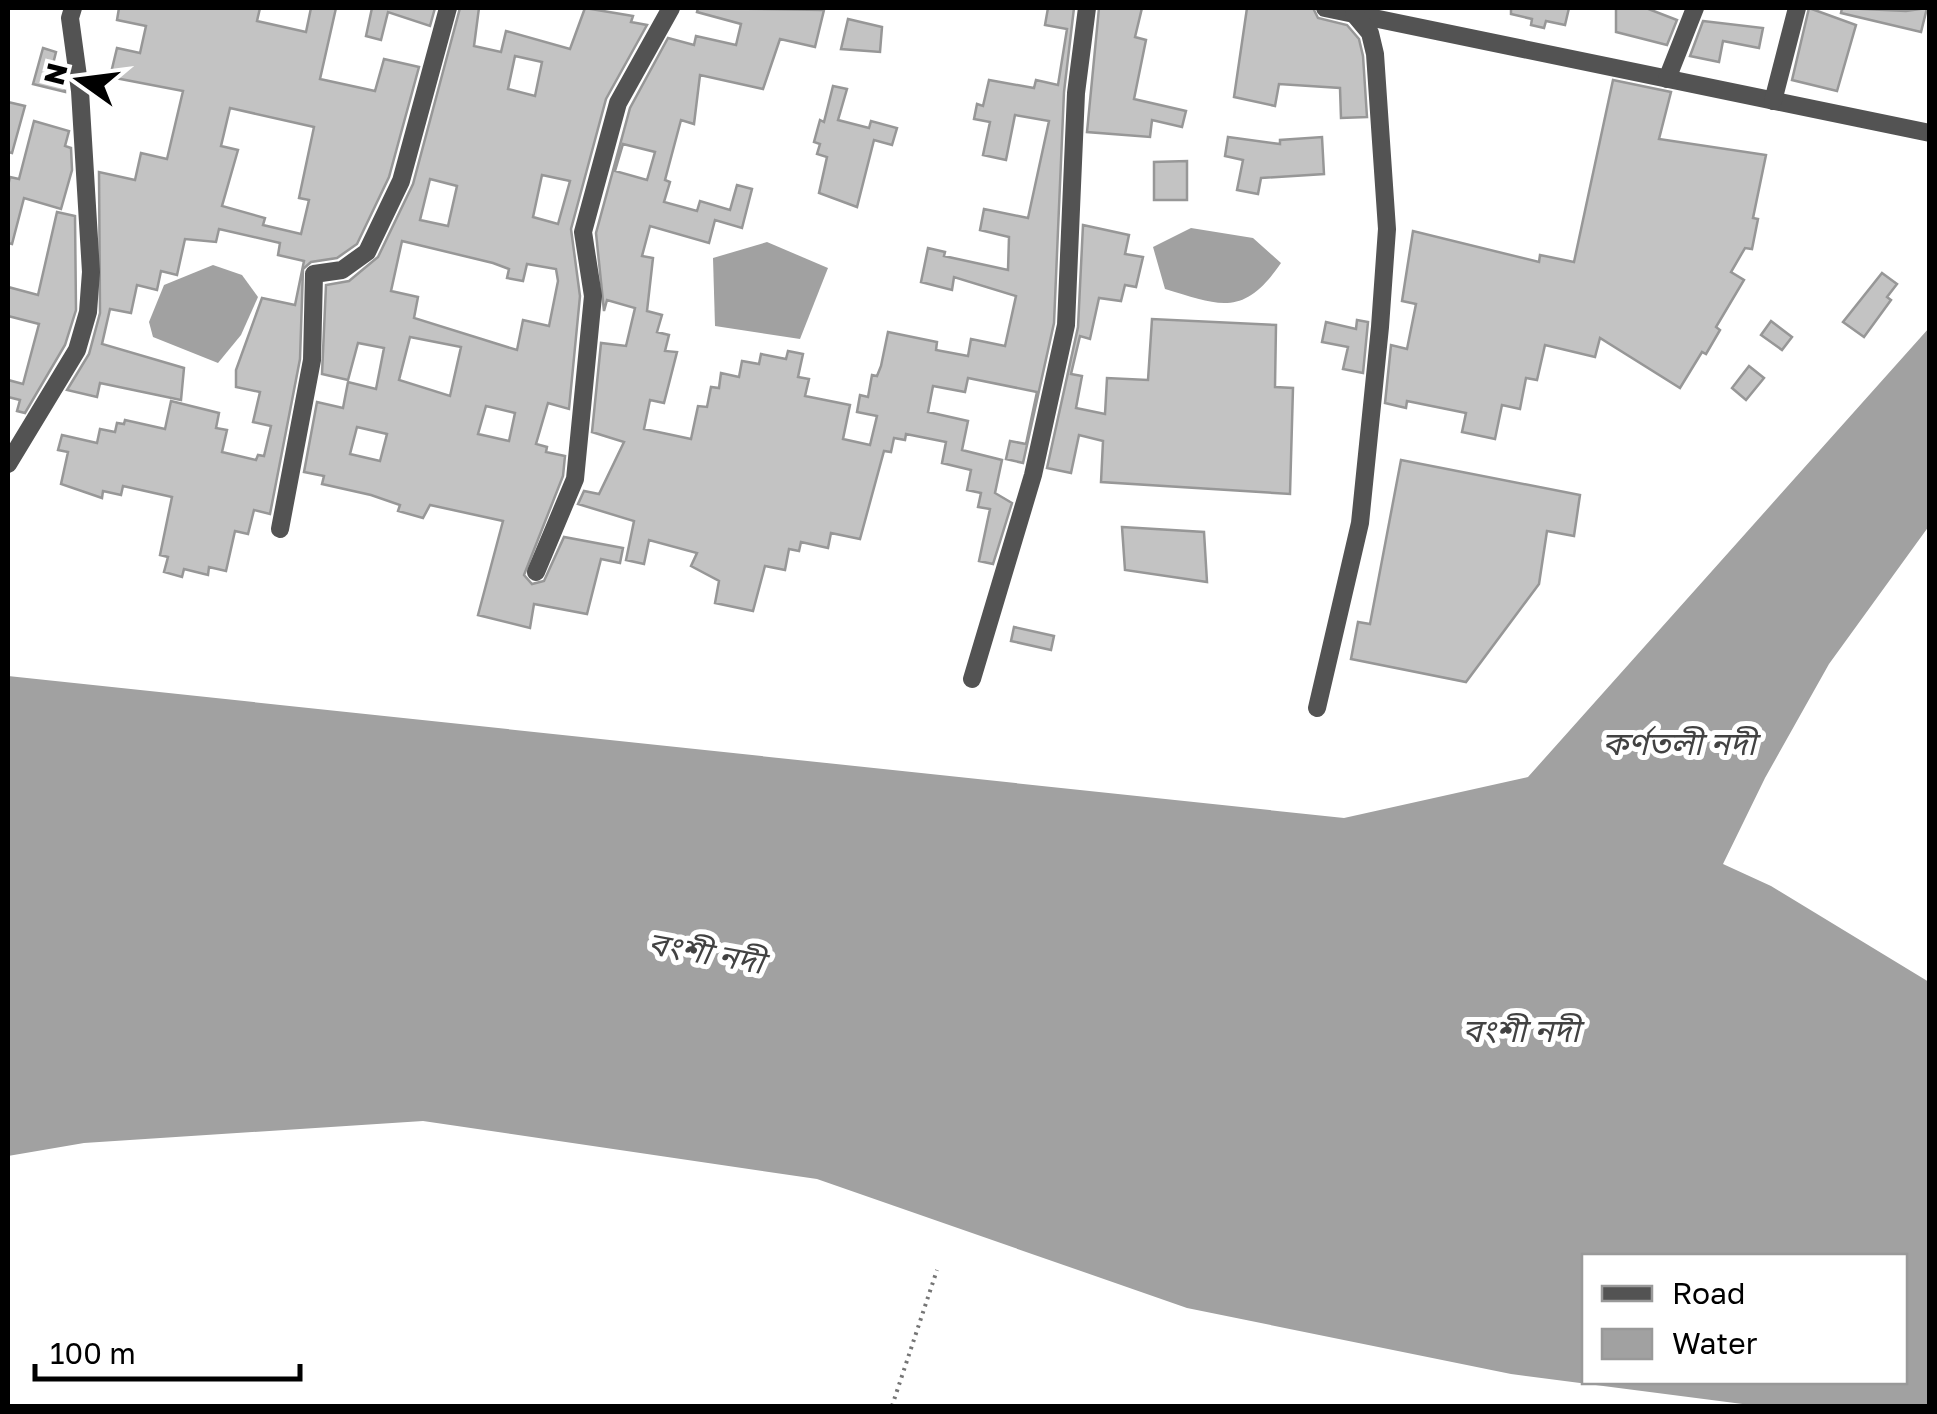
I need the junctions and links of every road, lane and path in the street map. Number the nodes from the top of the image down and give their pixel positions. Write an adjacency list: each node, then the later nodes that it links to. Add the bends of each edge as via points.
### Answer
1 (73, 8): 12 (street, via 88,312 77,350)
2 (448, 8): 13 (street, via 402,182 368,252 342,270 314,274 312,360)
3 (672, 8): 14 (street, via 618,104 583,232 593,296 575,479)
4 (1087, 8): 15 (street, via 1071,172 1066,325 1034,474)
5 (1326, 8): 8 (street)
6 (1695, 8): 9 (street)
7 (1797, 8): 10 (street)
8 (1354, 14): 9 (street); 16 (street, via 1370,33 1375,54 1387,229 1360,523)
9 (1667, 79): 10 (street)
10 (1773, 101): 11 (street)
11 (1930, 133)
12 (8, 464)
13 (280, 529)
14 (536, 572)
15 (972, 679)
16 (1317, 708)
17 (937, 1270): 18 (path)
18 (892, 1406)

